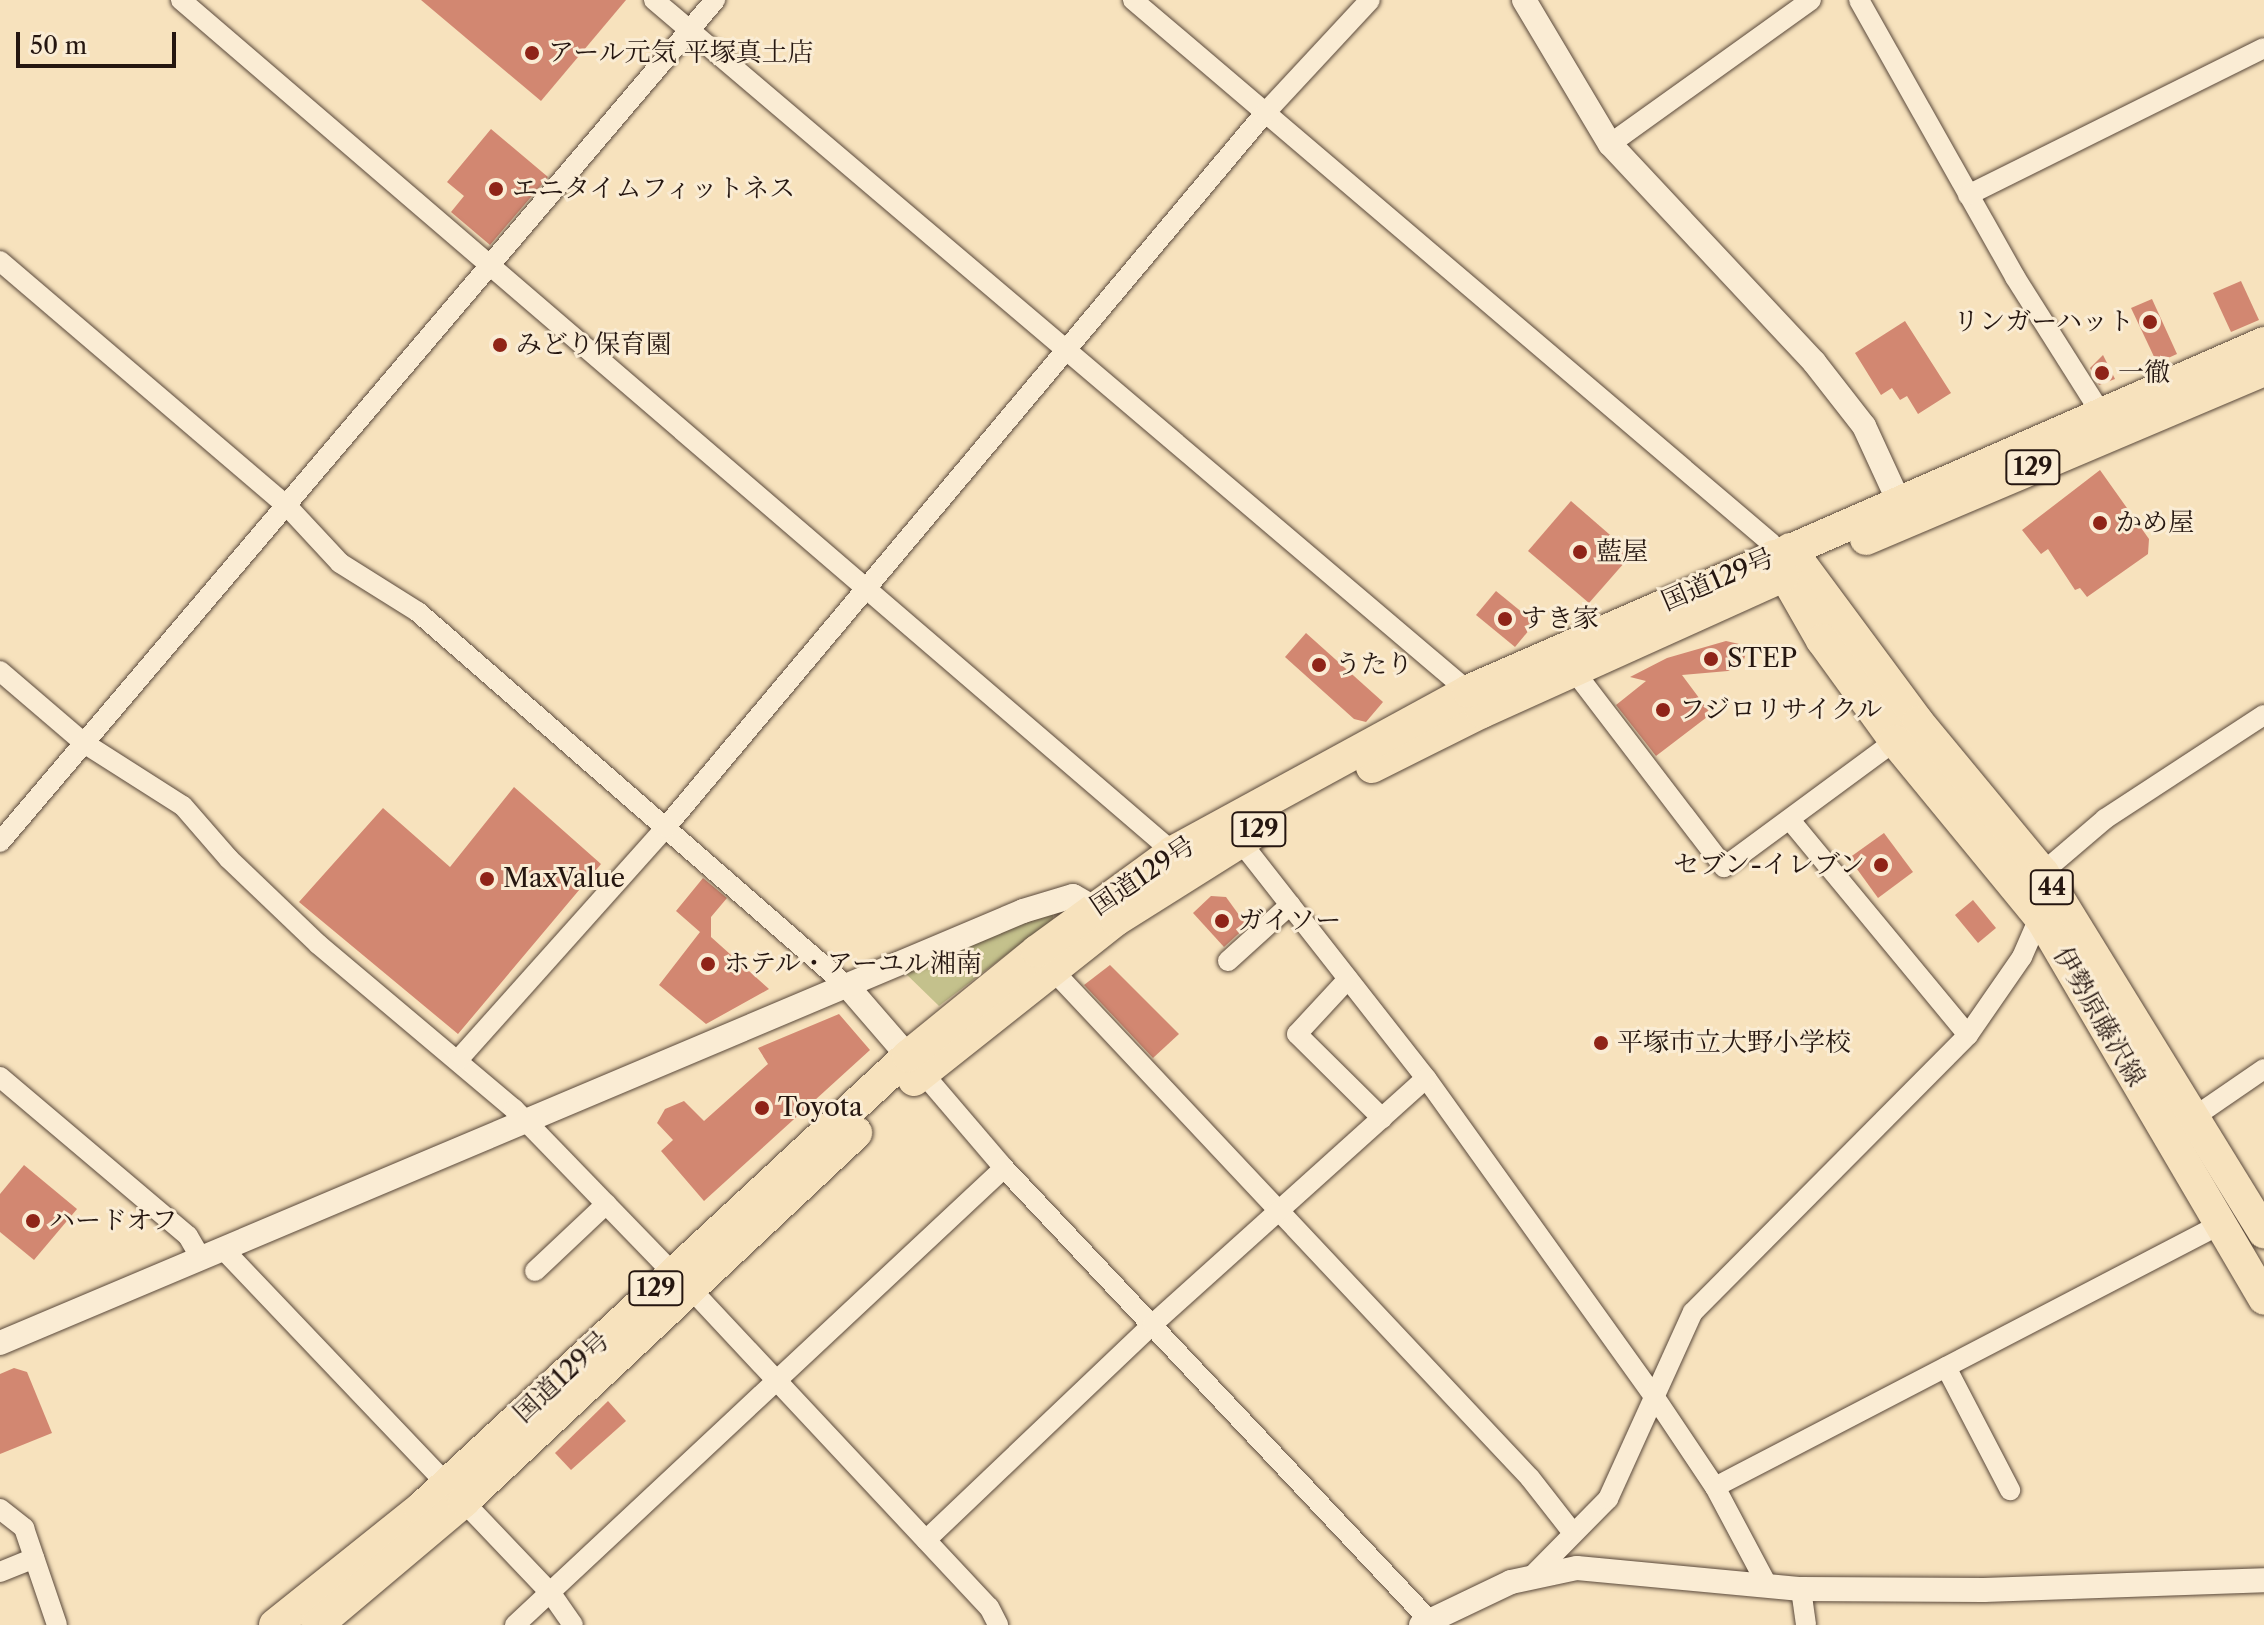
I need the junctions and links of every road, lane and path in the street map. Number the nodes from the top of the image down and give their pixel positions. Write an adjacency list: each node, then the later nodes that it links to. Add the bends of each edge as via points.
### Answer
1 (181, 0): 15 (street)
2 (654, 0): 9 (street)
3 (715, 0): 9 (street)
4 (1133, 0): 11 (street)
5 (1370, 0): 11 (street)
6 (1524, 0): 12 (street)
7 (1811, 0): 12 (street)
8 (1859, 0): 13 (street)
9 (689, 30): 15 (street); 16 (street)
10 (2264, 48): 13 (street)
11 (1265, 113): 16 (street); 21 (street)
12 (1610, 144): 20 (street, via 1814,362 1864,426)
13 (1968, 195): 18 (street)
14 (0, 261): 19 (street)
15 (491, 262): 19 (street); 22 (street)
16 (1066, 352): 22 (street); 25 (street)
17 (2261, 362): 18 (main road, 国道129号 / 129); 20 (main road, 国道129号 / 129)
18 (2101, 413): 20 (main road, 国道129号 / 129)
19 (288, 507): 28 (street); 30 (street, via 340,563 418,612)
20 (1903, 515): 21 (main road, 国道129号 / 129)
21 (1785, 558): 23 (main road, 国道129号 / 129); 27 (main road, 伊勢原藤沢線 / 44); 34 (main road, 伊勢原藤沢線 / 44, via 1918,722)
22 (863, 586): 30 (street); 33 (street)
23 (1566, 660): 25 (main road, 国道129号 / 129); 29 (street, via 1724,867); 31 (main road, 国道129号 / 129, via 1335,786)
24 (0, 671): 28 (street)
25 (1468, 691): 31 (main road, 国道129号 / 129)
26 (2264, 715): 34 (street, via 2105,819)
27 (1895, 741): 29 (street); 34 (main road, 伊勢原藤沢線 / 44)
28 (84, 743): 32 (street); 43 (street, via 183,806 229,859 318,944)
29 (1790, 820): 42 (street)
30 (666, 827): 41 (street); 43 (street)
31 (1232, 832): 33 (main road, 国道129号 / 129); 35 (street); 38 (main road, 国道129号 / 129, via 1116,920)
32 (0, 842)
33 (1173, 852): 36 (main road, 国道129号 / 129)
34 (2032, 882): 37 (main road, 伊勢原藤沢線 / 44); 48 (main road, 伊勢原藤沢線 / 44)
35 (1290, 905): 39 (street); 40 (street)
36 (1094, 908): 38 (main road, 国道129号 / 129); 41 (street, via 1073,896 1053,899)
37 (2042, 920): 42 (street); 55 (main road, 伊勢原藤沢線 / 44)
38 (1044, 961): 44 (main road, 国道129号 / 129); 53 (street)
39 (1228, 961)
40 (1348, 979): 47 (street); 49 (street, via 1297,1034)
41 (849, 988): 44 (street); 50 (street)
42 (1968, 1035): 64 (street, via 1693,1312)
43 (458, 1060): 50 (street)
44 (915, 1064): 51 (street); 58 (main road, 国道129号 / 129)
45 (2264, 1069): 48 (street)
46 (0, 1077): 56 (street)
47 (1426, 1078): 49 (street); 64 (street)
48 (2194, 1117): 54 (main road, 伊勢原藤沢線 / 44)
49 (1382, 1118): 53 (street)
50 (526, 1120): 52 (street); 56 (street)
51 (1004, 1168): 60 (street); 63 (street)
52 (606, 1204): 57 (street); 58 (street)
53 (1276, 1213): 60 (street); 69 (street, via 1530,1478)
54 (2260, 1216)
55 (2219, 1225): 59 (main road, 伊勢原藤沢線 / 44); 62 (street)
56 (211, 1252): 61 (street); 67 (street)
57 (535, 1271)
58 (681, 1280): 63 (street); 67 (main road, 国道129号 / 129)
59 (2264, 1299)
60 (1153, 1324): 70 (street); 78 (street)
61 (0, 1343)
62 (1946, 1367): 65 (street); 66 (street)
63 (780, 1383): 70 (street); 77 (street)
64 (1656, 1399): 65 (street); 69 (street, via 1608,1499)
65 (1715, 1487): 75 (street)
66 (2010, 1490)
67 (456, 1493): 77 (street); 80 (main road, 国道129号 / 129); 81 (main road, 国道129号 / 129)
68 (0, 1509): 71 (street, via 24,1528)
69 (1573, 1533): 73 (street)
70 (926, 1540): 84 (street, via 989,1607)
71 (34, 1558): 72 (street); 79 (street)
72 (0, 1572)
73 (1533, 1575): 75 (street, via 1615,1568); 78 (street)
74 (2264, 1580): 76 (street, via 1984,1590)
75 (1767, 1585): 76 (street)
76 (1801, 1589): 85 (street)
77 (550, 1592): 82 (street); 83 (street)
78 (1426, 1623)
79 (57, 1625)
80 (275, 1625)
81 (317, 1625)
82 (515, 1625)
83 (573, 1625)
84 (998, 1625)
85 (1806, 1625)

